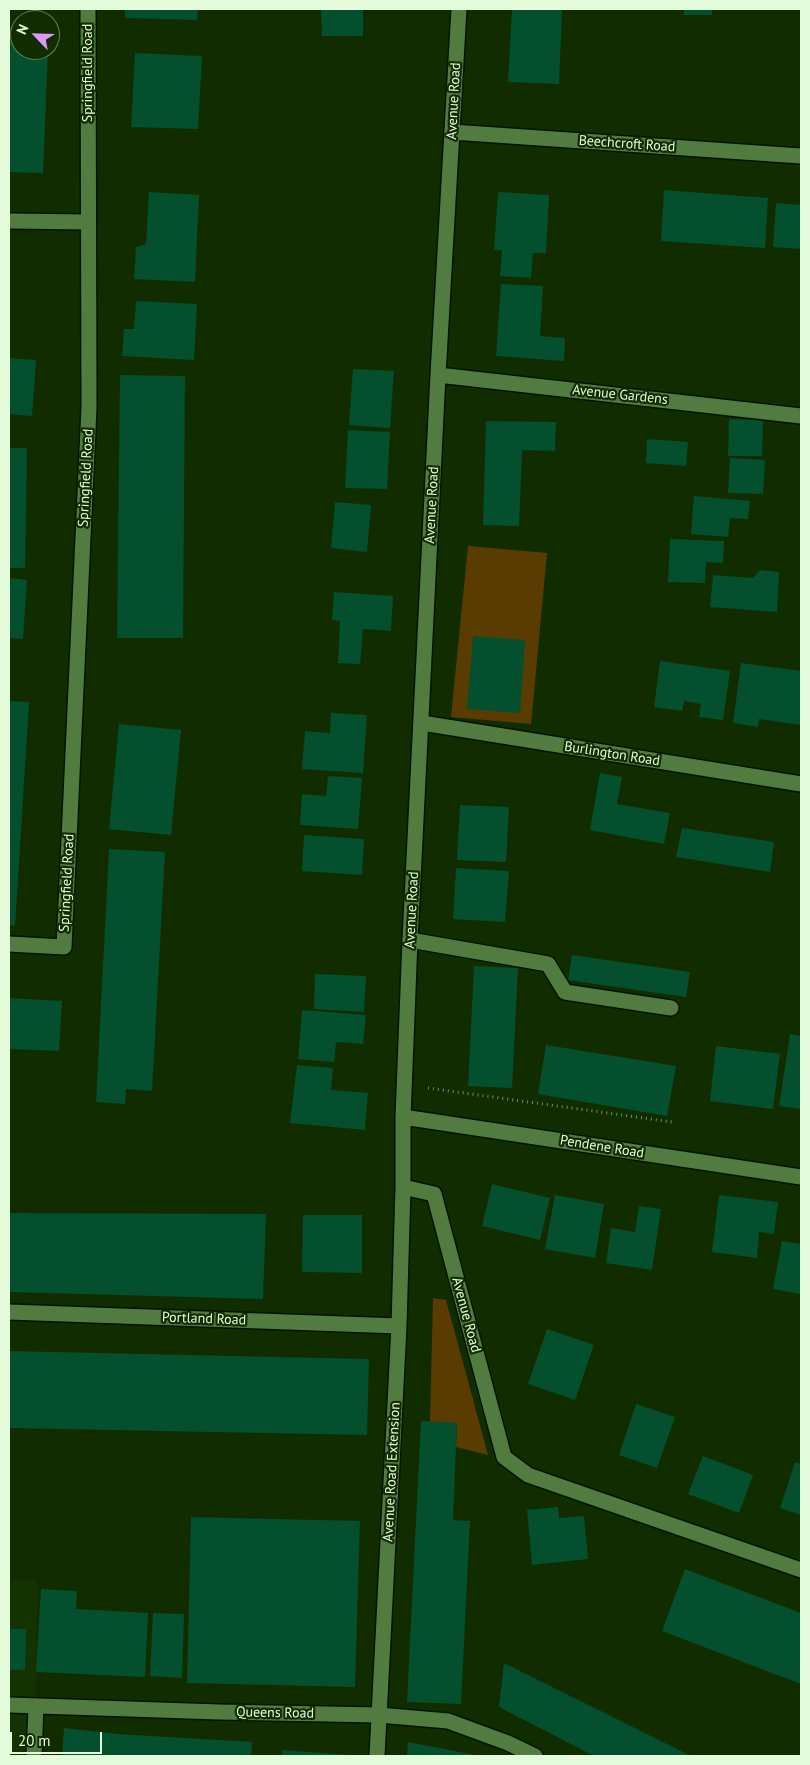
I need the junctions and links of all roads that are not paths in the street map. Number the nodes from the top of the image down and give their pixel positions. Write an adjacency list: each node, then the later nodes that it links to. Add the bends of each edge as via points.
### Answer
1 (88, 9): 6 (street, Springfield Road)
2 (458, 9): 3 (street, Avenue Road)
3 (452, 132): 4 (street, Beechcroft Road); 7 (street, Avenue Road)
4 (801, 156)
5 (9, 221): 6 (street)
6 (88, 222): 12 (street, Springfield Road, via 89,408 64,947)
7 (438, 374): 8 (street, Avenue Gardens); 9 (street, Avenue Road)
8 (801, 416)
9 (422, 724): 10 (street, Burlington Road); 11 (street, Avenue Road)
10 (801, 784)
11 (410, 940): 13 (street, via 548,964 565,992); 14 (street, Avenue Road)
12 (9, 944)
13 (671, 1008)
14 (403, 1117): 15 (street, Pendene Road); 16 (street, Avenue Road)
15 (801, 1177)
16 (403, 1187): 18 (street, Avenue Road Extension); 19 (street, Avenue Road, via 434,1194 504,1457 528,1475)
17 (9, 1312): 18 (street, Portland Road)
18 (399, 1326): 22 (street, Avenue Road Extension)
19 (801, 1570)
20 (9, 1705): 21 (street, Queens Road)
21 (36, 1706): 22 (street, Queens Road); 23 (street)
22 (379, 1715): 24 (street, Avenue Road Extension); 25 (street, Queens Road, via 448,1721)
23 (34, 1756)
24 (378, 1756)
25 (535, 1756)

